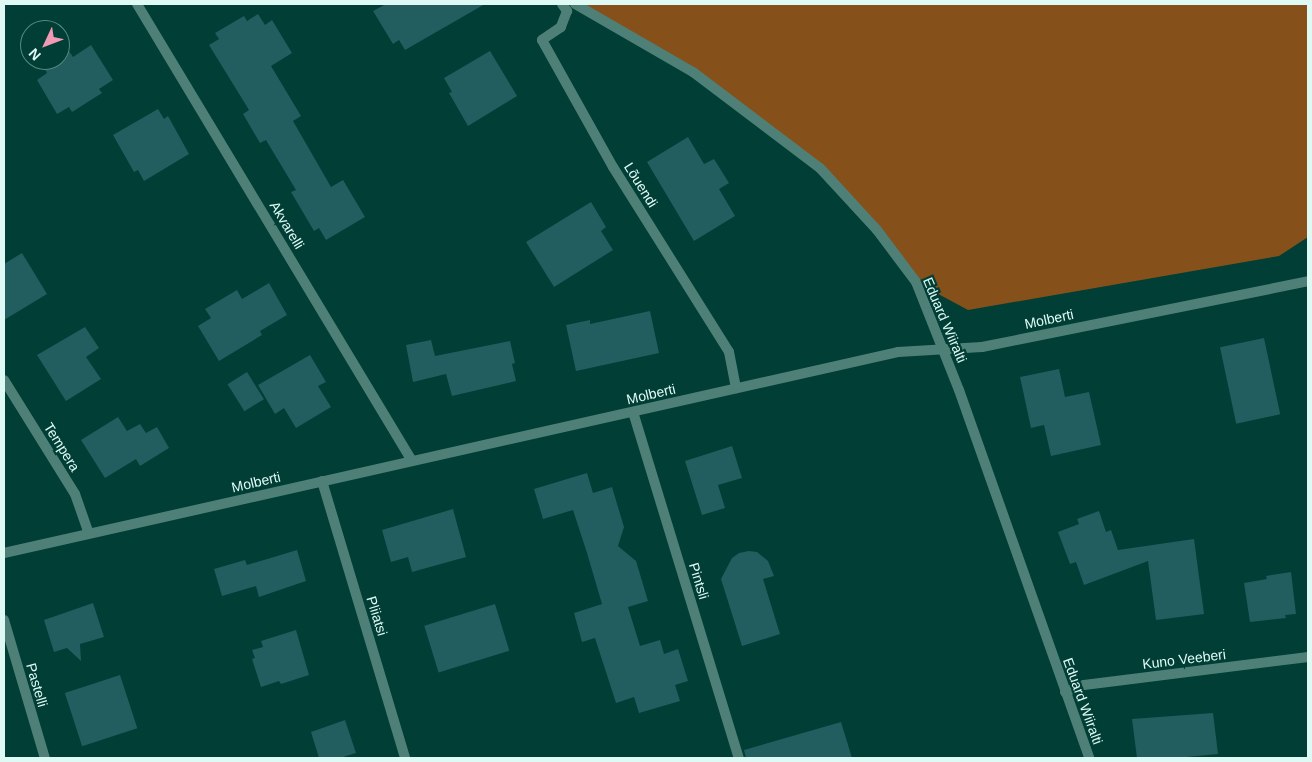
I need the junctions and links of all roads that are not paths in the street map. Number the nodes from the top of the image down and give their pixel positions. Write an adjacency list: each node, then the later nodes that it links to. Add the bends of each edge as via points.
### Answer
1 (137, 4): 9 (street, Akvarelli)
2 (562, 4): 7 (street, Lõuendi, via 567,11 561,27 542,40 613,167 729,352)
3 (575, 4): 5 (street, Eduard Wiiralti, via 693,72 820,168 877,230 916,282)
4 (1308, 281): 5 (street, Molberti, via 982,347)
5 (943, 349): 7 (street, Molberti, via 898,352); 15 (street, Eduard Wiiralti)
6 (4, 380): 11 (street, Tempera, via 74,494)
7 (736, 388): 8 (street, Molberti)
8 (633, 412): 9 (street, Molberti); 18 (street, Pintsli)
9 (412, 461): 10 (street, Molberti)
10 (322, 481): 11 (street, Molberti); 17 (street, Pliiatsi)
11 (89, 534): 12 (street, Molberti)
12 (4, 553)
13 (4, 620): 16 (street, Pastelli)
14 (1308, 657): 15 (street, Kuno Veeberi, via 1084,685)
15 (1065, 692): 19 (street, Eduard Wiiralti)
16 (45, 758)
17 (405, 758)
18 (739, 758)
19 (1089, 758)

